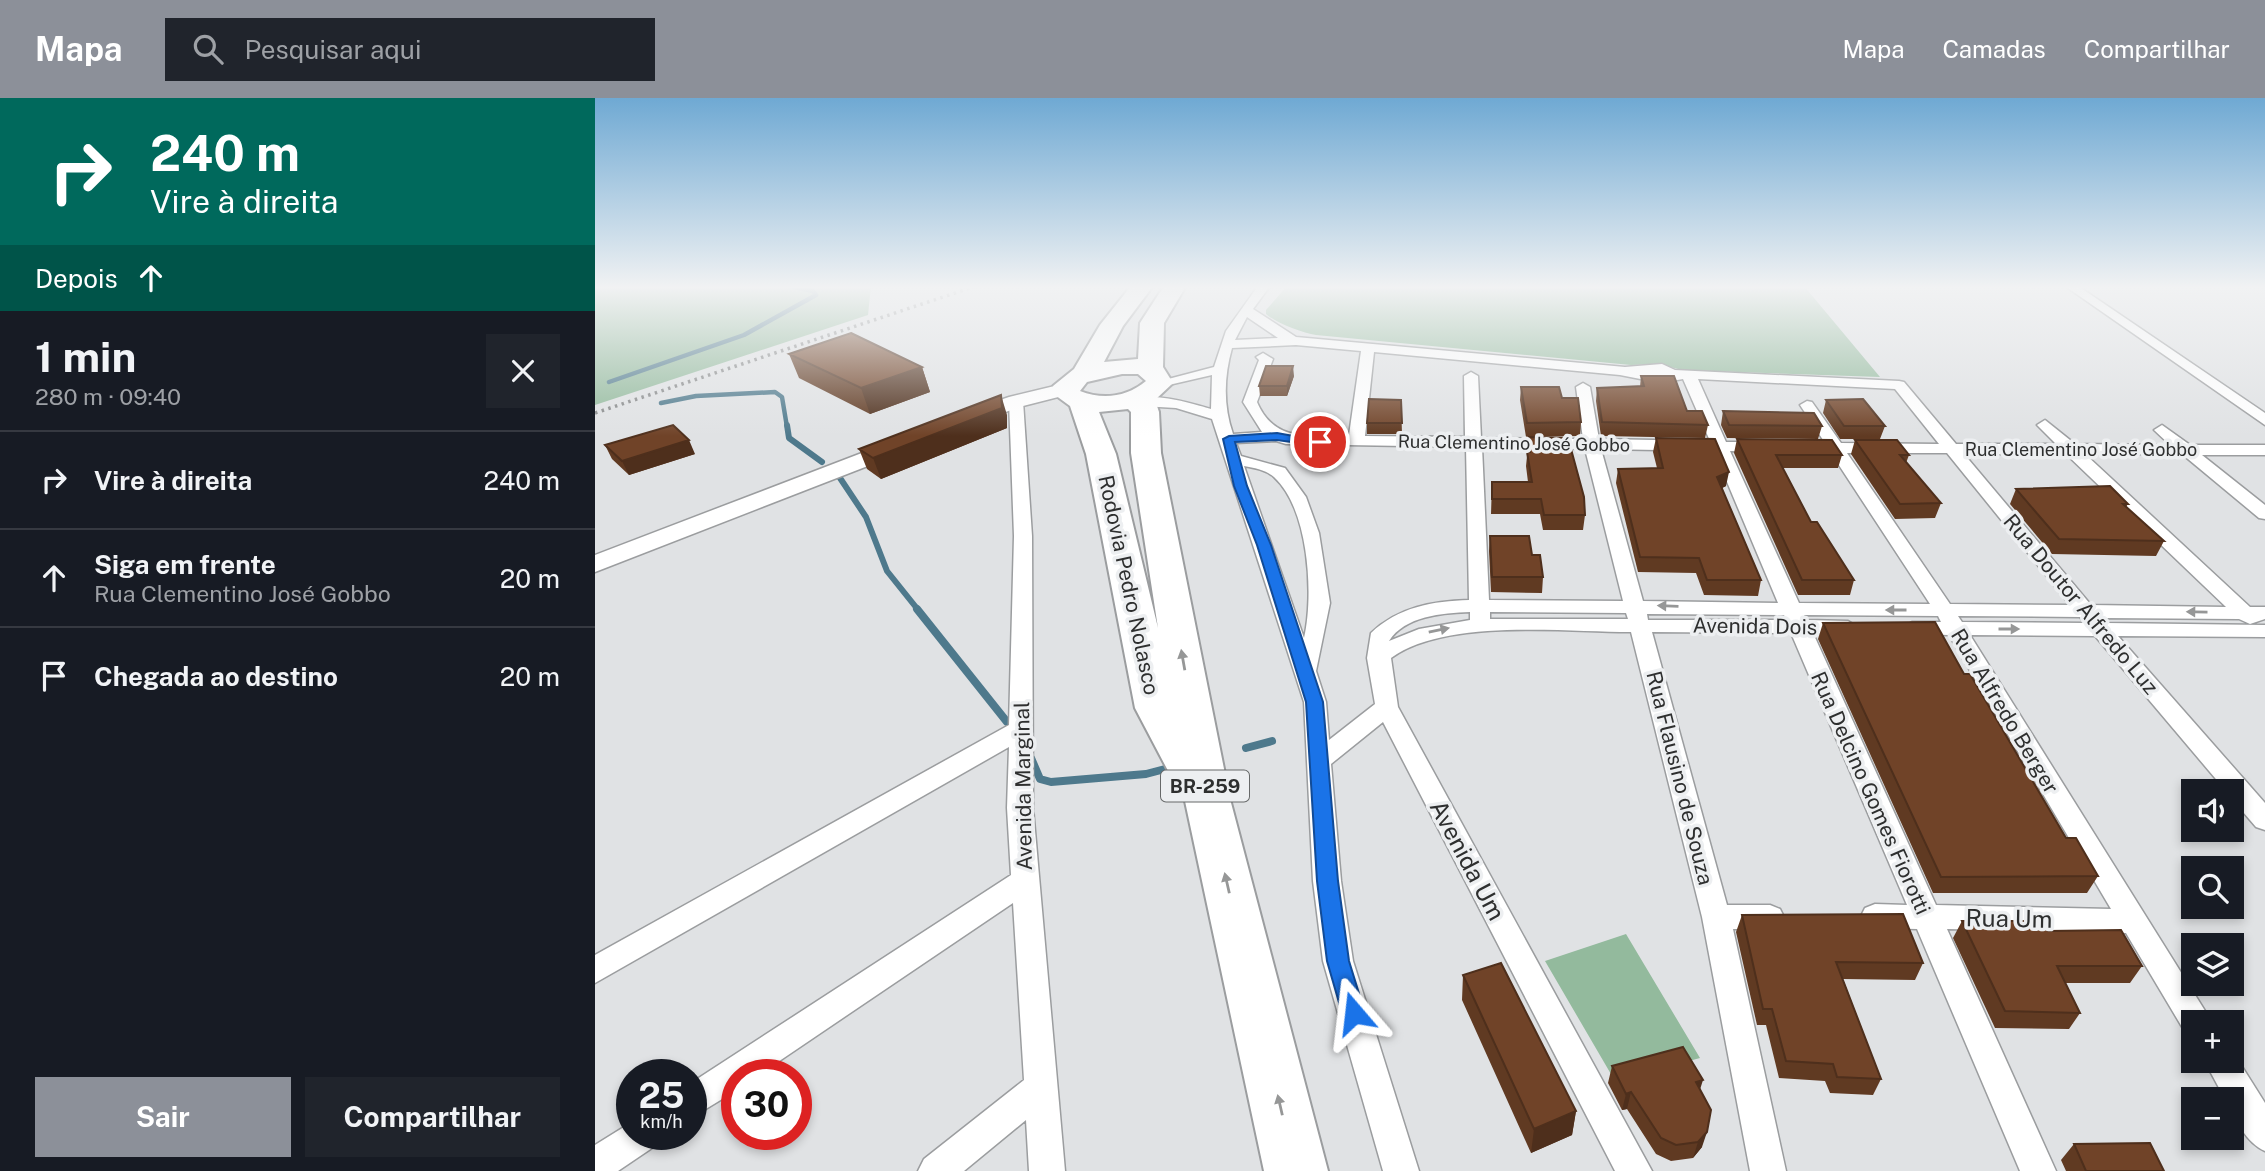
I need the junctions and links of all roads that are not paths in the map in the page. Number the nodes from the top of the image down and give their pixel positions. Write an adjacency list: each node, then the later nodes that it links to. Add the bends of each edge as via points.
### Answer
1 (1106, 336): 14 (highway)
2 (1152, 336): 15 (highway, Rodovia Pedro Nolasco / BR-259)
3 (1231, 336): 7 (street)
4 (1285, 336): 6 (street)
5 (2143, 336): 19 (street)
6 (1296, 341): 7 (street); 8 (street)
7 (1227, 344): 12 (street)
8 (1367, 348): 10 (street, via 1625,371 1662,368); 25 (street)
9 (1263, 357): 24 (street, via 1250,402)
10 (1681, 375): 28 (street, Rua Delcino Gomes Fiorotti); 31 (street, Rua Doutor Alfredo Luz, via 1899,385)
11 (1471, 376): 26 (street)
12 (1217, 379): 15 (street); 15 (street); 18 (street)
13 (1583, 387): 27 (street, Rua Flausino de Souza)
14 (1078, 388): 15 (highway, via 1104,404); 15 (highway, via 1122,366); 16 (street); 49 (highway, Rodovia Pedro Nolasco / BR-259, via 1101,454 1156,708)
15 (1154, 391): 18 (street); 49 (highway, Rodovia Pedro Nolasco / BR-259, one-way to 15, via 1146,453)
16 (1016, 401): 20 (street); 47 (street, Avenida Marginal, via 1023,536)
17 (1807, 405): 29 (street, Rua Alfredo Berger)
18 (1219, 416): 30 (street)
19 (2265, 420)
20 (952, 425)
21 (2045, 425): 32 (street)
22 (2162, 430): 33 (street)
23 (926, 435): 36 (street)
24 (1277, 436): 25 (street, Rua Clementino José Gobbo, via 1302,442); 30 (street, Rua Clementino José Gobbo)
25 (1356, 442): 26 (street, Rua Clementino José Gobbo)
26 (1474, 442): 27 (street, Rua Clementino José Gobbo); 38 (street)
27 (1592, 444): 28 (street, Rua Clementino José Gobbo); 39 (street, Rua Flausino de Souza)
28 (1719, 447): 29 (street, Rua Clementino José Gobbo); 40 (street, Rua Delcino Gomes Fiorotti)
29 (1836, 448): 31 (street, Rua Clementino José Gobbo); 41 (street, Rua Alfredo Berger)
30 (1230, 449): 45 (street); 45 (street, via 1277,471 1289,482 1302,510 1318,568 1320,601 1317,632)
31 (1951, 449): 32 (street, Rua Clementino José Gobbo); 37 (street, Rua Doutor Alfredo Luz)
32 (2069, 449): 33 (street, Rua Clementino José Gobbo); 42 (street)
33 (2186, 450): 34 (street, Rua Clementino José Gobbo); 35 (street)
34 (2265, 450)
35 (2265, 514)
36 (595, 564)
37 (2085, 611): 41 (street, Avenida Dois); 42 (street, Avenida Dois, one-way to 37); 43 (street, Rua Doutor Alfredo Luz)
38 (1479, 615): 39 (street, Avenida Dois); 44 (street, Avenida Dois, via 1393,645)
39 (1638, 615): 40 (street, Avenida Dois); 54 (street, Rua Flausino de Souza)
40 (1794, 618): 41 (street, Avenida Dois); 53 (street, Rua Delcino Gomes Fiorotti)
41 (1950, 619): 43 (street, Avenida Dois, one-way to 43); 56 (street, Rua Alfredo Berger)
42 (2261, 624): 43 (street, Avenida Dois)
43 (2101, 630): 50 (street, Rua Doutor Alfredo Luz)
44 (1378, 658): 46 (street, Avenida Um)
45 (1305, 671): 48 (street, via 1315,702)
46 (1387, 707): 48 (street); 69 (street, Avenida Um)
47 (1021, 729): 51 (street, Avenida Marginal); 57 (street)
48 (1321, 759): 68 (street, via 1327,881 1338,961)
49 (1207, 799): 67 (highway, Rodovia Pedro Nolasco / BR-259, one-way to 49)
50 (2265, 820)
51 (1025, 880): 60 (street, Avenida Marginal); 61 (street)
52 (1847, 916): 53 (street, Rua Um)
53 (1926, 916): 56 (street, Rua Um); 71 (street, Rua Delcino Gomes Fiorotti)
54 (1716, 917): 55 (street); 70 (street, Rua Flausino de Souza)
55 (1795, 917)
56 (2134, 921): 58 (street, Rua Alfredo Berger)
57 (595, 970)
58 (2189, 1010)
59 (2228, 1073): 62 (street)
60 (1041, 1087): 65 (street); 66 (street, Avenida Marginal)
61 (707, 1091)
62 (2265, 1134)
63 (618, 1150): 64 (street)
64 (595, 1166)
65 (936, 1171)
66 (1047, 1171)
67 (1296, 1171)
68 (1401, 1171)
69 (1634, 1171)
70 (1768, 1171)
71 (2038, 1171)

